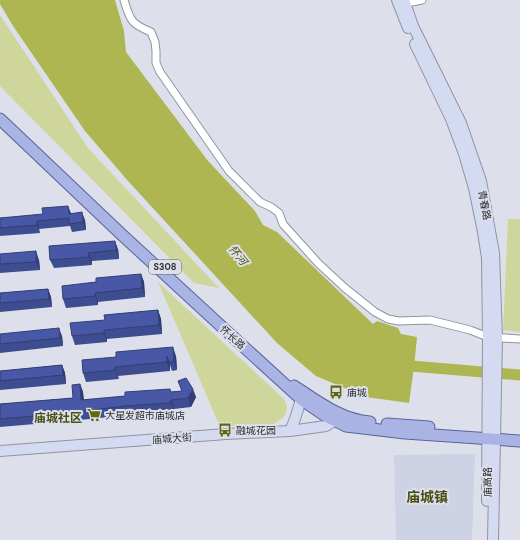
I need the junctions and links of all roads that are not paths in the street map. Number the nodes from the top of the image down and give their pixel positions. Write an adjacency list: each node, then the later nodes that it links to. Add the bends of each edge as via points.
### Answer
1 (124, 0): 7 (street, via 129,18 139,27 151,32 160,72 229,171 260,202 279,213 284,224 318,263 345,288 388,319 430,320)
2 (397, 0): 7 (main road, 青春路, via 402,16 451,119 474,188 487,258)
3 (422, 0): 4 (street)
4 (408, 1): 7 (main road, 青春路, via 413,26 461,123 481,181 494,253)
5 (0, 111): 9 (main road, 怀长路 / S308)
6 (0, 119): 9 (main road, 怀长路 / S308, via 148,259)
7 (492, 338): 8 (street); 12 (main road, 青春路)
8 (520, 340)
9 (303, 396): 10 (main road, 怀长路 / S308); 11 (main road)
10 (336, 417): 11 (main road, 庙城大街, via 326,426); 12 (main road, 怀长路 / S308, via 365,422)
11 (290, 430): 15 (main road, 庙城大街)
12 (491, 432): 13 (main road, 怀长路 / S308); 14 (main road, 怀长路 / S308); 16 (main road, 庙高路); 17 (main road, 庙高路)
13 (520, 434)
14 (520, 441)
15 (0, 451)
16 (486, 540)
17 (493, 540)

